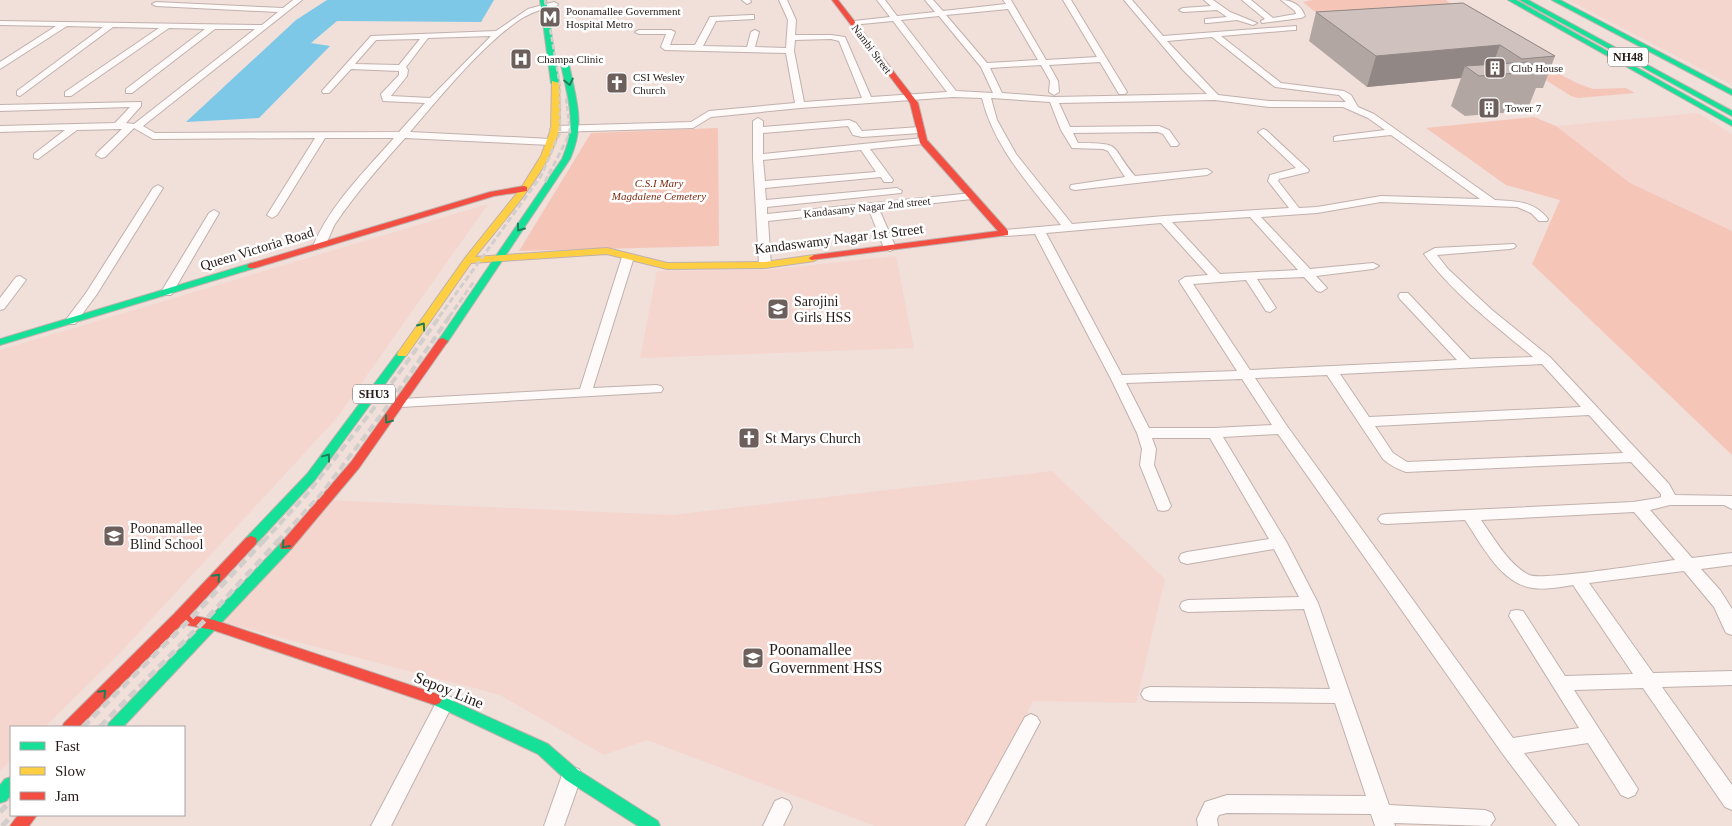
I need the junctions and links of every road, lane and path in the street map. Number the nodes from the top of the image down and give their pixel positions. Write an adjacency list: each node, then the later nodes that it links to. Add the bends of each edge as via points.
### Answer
1 (228, 0): 20 (street)
2 (298, 0): 22 (street)
3 (783, 0): 49 (street, via 792,20)
4 (835, 0): 32 (main road, Nambi Street)
5 (881, 0): 27 (street)
6 (929, 0): 24 (street)
7 (1067, 0): 55 (street)
8 (1128, 0): 50 (street)
9 (1208, 0): 21 (street)
10 (1246, 0): 28 (street)
11 (1285, 0): 28 (street, via 1302,16)
12 (1511, 0): 82 (main road)
13 (1523, 0): 81 (main road, NH48)
14 (1543, 0): 60 (main road, NH48)
15 (1555, 0): 48 (main road)
16 (172, 2): 19 (street); 20 (street)
17 (548, 2): 44 (street, via 529,10); 47 (main road); 87 (main road, SHU3, via 556,90)
18 (1009, 3): 24 (street); 56 (street)
19 (156, 4)
20 (219, 6): 22 (street)
21 (1218, 8): 23 (street); 26 (street)
22 (283, 10): 38 (street)
23 (1183, 10)
24 (942, 14): 27 (street); 59 (street)
25 (751, 16): 51 (street, via 714,19)
26 (1236, 18): 29 (street); 34 (street)
27 (893, 19): 32 (street); 67 (street)
28 (1272, 20): 34 (street)
29 (1208, 21)
30 (0, 23): 31 (street)
31 (11, 23): 33 (street); 40 (street)
32 (854, 23): 73 (main road, Nambi Street)
33 (65, 24): 35 (street); 57 (street)
34 (1253, 24): 41 (street)
35 (111, 25): 36 (street); 65 (street)
36 (168, 26): 37 (street); 66 (street)
37 (212, 27): 38 (street); 62 (street)
38 (264, 28): 84 (street)
39 (1293, 28): 41 (street)
40 (0, 30)
41 (1262, 30): 46 (street)
42 (639, 32): 51 (street, via 671,32 665,47)
43 (755, 32): 52 (street)
44 (498, 33): 45 (street); 74 (street)
45 (426, 36): 58 (street, via 374,38); 61 (street)
46 (1215, 36): 50 (street); 80 (street, via 1278,85 1341,93 1348,97)
47 (560, 37)
48 (1625, 37): 60 (main road); 68 (main road)
49 (791, 38): 53 (street); 75 (street, via 842,39)
50 (1161, 39): 72 (street)
51 (698, 48): 52 (street)
52 (750, 50): 53 (street)
53 (790, 51): 77 (street)
54 (563, 54): 88 (main road, SHU3, one-way to 88)
55 (1101, 59): 56 (street); 64 (street)
56 (1043, 62): 59 (street); 71 (street, via 1054,81)
57 (0, 66)
58 (348, 66): 61 (street); 63 (street)
59 (985, 66): 69 (street)
60 (1670, 67): 76 (main road, NH48)
61 (400, 68): 74 (street, via 404,70 403,76 386,94 386,99)
62 (129, 91)
63 (326, 91)
64 (1122, 92)
65 (20, 94)
66 (68, 94)
67 (953, 94): 70 (street); 73 (street)
68 (1732, 94)
69 (999, 95): 70 (street); 71 (street)
70 (986, 96): 123 (street, via 992,120 1012,155)
71 (1054, 96): 72 (street); 90 (street)
72 (1215, 97): 80 (street, via 1270,104 1345,104)
73 (909, 98): 75 (street); 95 (main road, Nambi Street, via 914,103)
74 (433, 101): 94 (street)
75 (868, 101): 77 (street)
76 (1732, 101)
77 (800, 105): 79 (street)
78 (0, 108): 83 (street, via 138,104)
79 (758, 108): 88 (street, via 709,114 693,125); 89 (street)
80 (1354, 108): 92 (street)
81 (1732, 114)
82 (1732, 124)
83 (118, 126): 84 (street); 85 (street)
84 (134, 126): 93 (street, via 153,136); 100 (street)
85 (74, 128): 86 (street); 101 (street)
86 (0, 129)
87 (555, 129): 88 (street); 97 (main road, SHU3)
88 (576, 129): 129 (main road, SHU3, one-way to 129, via 571,147 555,177)
89 (758, 130): 95 (street, via 849,123 856,133); 102 (street)
90 (1066, 130): 98 (street, via 1160,130 1166,132); 105 (street, via 1077,147 1104,146 1112,149)
91 (1263, 132): 116 (street, via 1304,170 1280,174 1273,181)
92 (1394, 132): 96 (street); 112 (street)
93 (322, 135): 94 (street); 119 (street)
94 (403, 135): 97 (street); 126 (street, via 342,206)
95 (922, 136): 99 (street); 111 (main road)
96 (1337, 139)
97 (551, 142): 109 (main road, SHU3)
98 (1174, 144)
99 (863, 147): 102 (street); 104 (street)
100 (101, 155)
101 (38, 156)
102 (758, 158): 106 (street)
103 (1207, 172): 105 (street)
104 (883, 174): 106 (street); 110 (street)
105 (1133, 179): 107 (street)
106 (760, 185): 113 (street)
107 (1075, 187)
108 (158, 188): 143 (street)
109 (524, 189): 126 (main road, Queen Victoria Road, via 493,194); 131 (main road, SHU3)
110 (897, 191): 113 (street); 114 (street)
111 (972, 196): 114 (street, Kandasamy Nagar 2nd street); 125 (main road)
112 (1492, 203): 116 (street, via 1382,199); 122 (street, via 1527,206)
113 (761, 204): 120 (street)
114 (902, 204): 115 (street, Kandasamy Nagar 2nd street)
115 (873, 207): 120 (street, Kandasamy Nagar 2nd street); 128 (street)
116 (1296, 211): 118 (street)
117 (214, 213): 139 (street)
118 (1252, 214): 121 (street); 134 (street)
119 (272, 215)
120 (762, 218): 132 (street)
121 (1164, 219): 123 (street); 136 (street)
122 (1543, 219)
123 (1069, 227): 124 (street)
124 (1039, 230): 125 (street); 149 (street)
125 (1004, 233): 128 (main road, Kandaswamy Nagar 1st Street)
126 (319, 246): 139 (main road, Queen Victoria Road)
127 (1510, 246): 145 (street, via 1430,254 1488,313)
128 (890, 248): 132 (main road, Kandaswamy Nagar 1st Street)
129 (499, 257): 130 (main road, Kandaswamy Nagar 1st Street, via 607,251); 131 (main road, Kandaswamy Nagar 1st Street); 152 (main road, SHU3)
130 (628, 257): 132 (main road, Kandaswamy Nagar 1st Street, via 668,266); 151 (street)
131 (468, 260): 173 (main road, SHU3, one-way to 131, via 311,477)
132 (765, 265)
133 (1373, 266): 134 (street)
134 (1307, 272): 135 (street); 138 (street)
135 (1249, 276): 136 (street); 142 (street)
136 (1217, 278): 148 (street, via 1185,281)
137 (20, 280): 141 (street)
138 (1321, 288)
139 (167, 292): 143 (main road, Queen Victoria Road)
140 (1404, 296): 146 (street)
141 (0, 306)
142 (1270, 308)
143 (72, 320): 144 (main road, Queen Victoria Road)
144 (0, 342)
145 (1546, 360): 146 (street); 153 (street)
146 (1467, 363): 147 (street)
147 (1330, 371): 148 (street); 154 (street)
148 (1246, 373): 149 (street); 155 (street)
149 (1118, 379): 156 (street)
150 (656, 390): 151 (street)
151 (585, 393): 152 (street)
152 (401, 403): 174 (main road, SHU3, one-way to 174, via 332,493)
153 (1591, 410): 154 (street); 158 (street)
154 (1365, 422): 158 (street, via 1388,456 1406,468)
155 (1282, 429): 157 (street); 186 (street)
156 (1144, 433): 157 (street); 161 (street, via 1149,449 1147,465)
157 (1214, 433): 165 (street)
158 (1636, 457): 159 (street, via 1668,493)
159 (1668, 500): 160 (street, via 1728,500); 162 (street)
160 (1732, 504)
161 (1163, 506)
162 (1637, 506): 163 (street); 168 (street)
163 (1469, 514): 164 (street); 169 (street, via 1518,577 1530,582)
164 (1386, 520)
165 (1278, 544): 166 (street); 170 (street)
166 (1187, 558)
167 (1732, 558): 168 (street)
168 (1687, 563): 169 (street); 175 (street, via 1725,610)
169 (1577, 578): 177 (street)
170 (1310, 603): 171 (street); 180 (street)
171 (1188, 606)
172 (1517, 616): 178 (street)
173 (179, 618): 174 (main road, Sepoy Line); 183 (main road, SHU3, one-way to 173)
174 (214, 625): 181 (main road, Sepoy Line); 184 (main road, SHU3)
175 (1732, 628)
176 (1732, 678): 177 (street)
177 (1650, 682): 178 (street); 191 (street)
178 (1560, 683): 185 (street)
179 (1150, 694): 180 (street)
180 (1343, 696): 193 (street)
181 (445, 702): 187 (main road, Sepoy Line, via 544,749); 197 (street)
182 (1030, 722): 201 (street)
183 (70, 726)
184 (115, 726)
185 (1593, 734): 186 (street); 189 (street)
186 (1509, 747): 203 (street)
187 (572, 775): 198 (street); 199 (main road, Sepoy Line)
188 (10, 785): 190 (main road)
189 (1628, 789)
190 (0, 796)
191 (1732, 801)
192 (782, 807): 200 (street)
193 (1382, 814): 195 (street); 202 (street, via 1227,804 1212,808)
194 (28, 816): 196 (main road)
195 (1485, 819)
196 (18, 826)
197 (381, 826)
198 (554, 826)
199 (652, 826)
200 (773, 826)
201 (975, 826)
202 (1208, 826)
203 (1569, 826)

